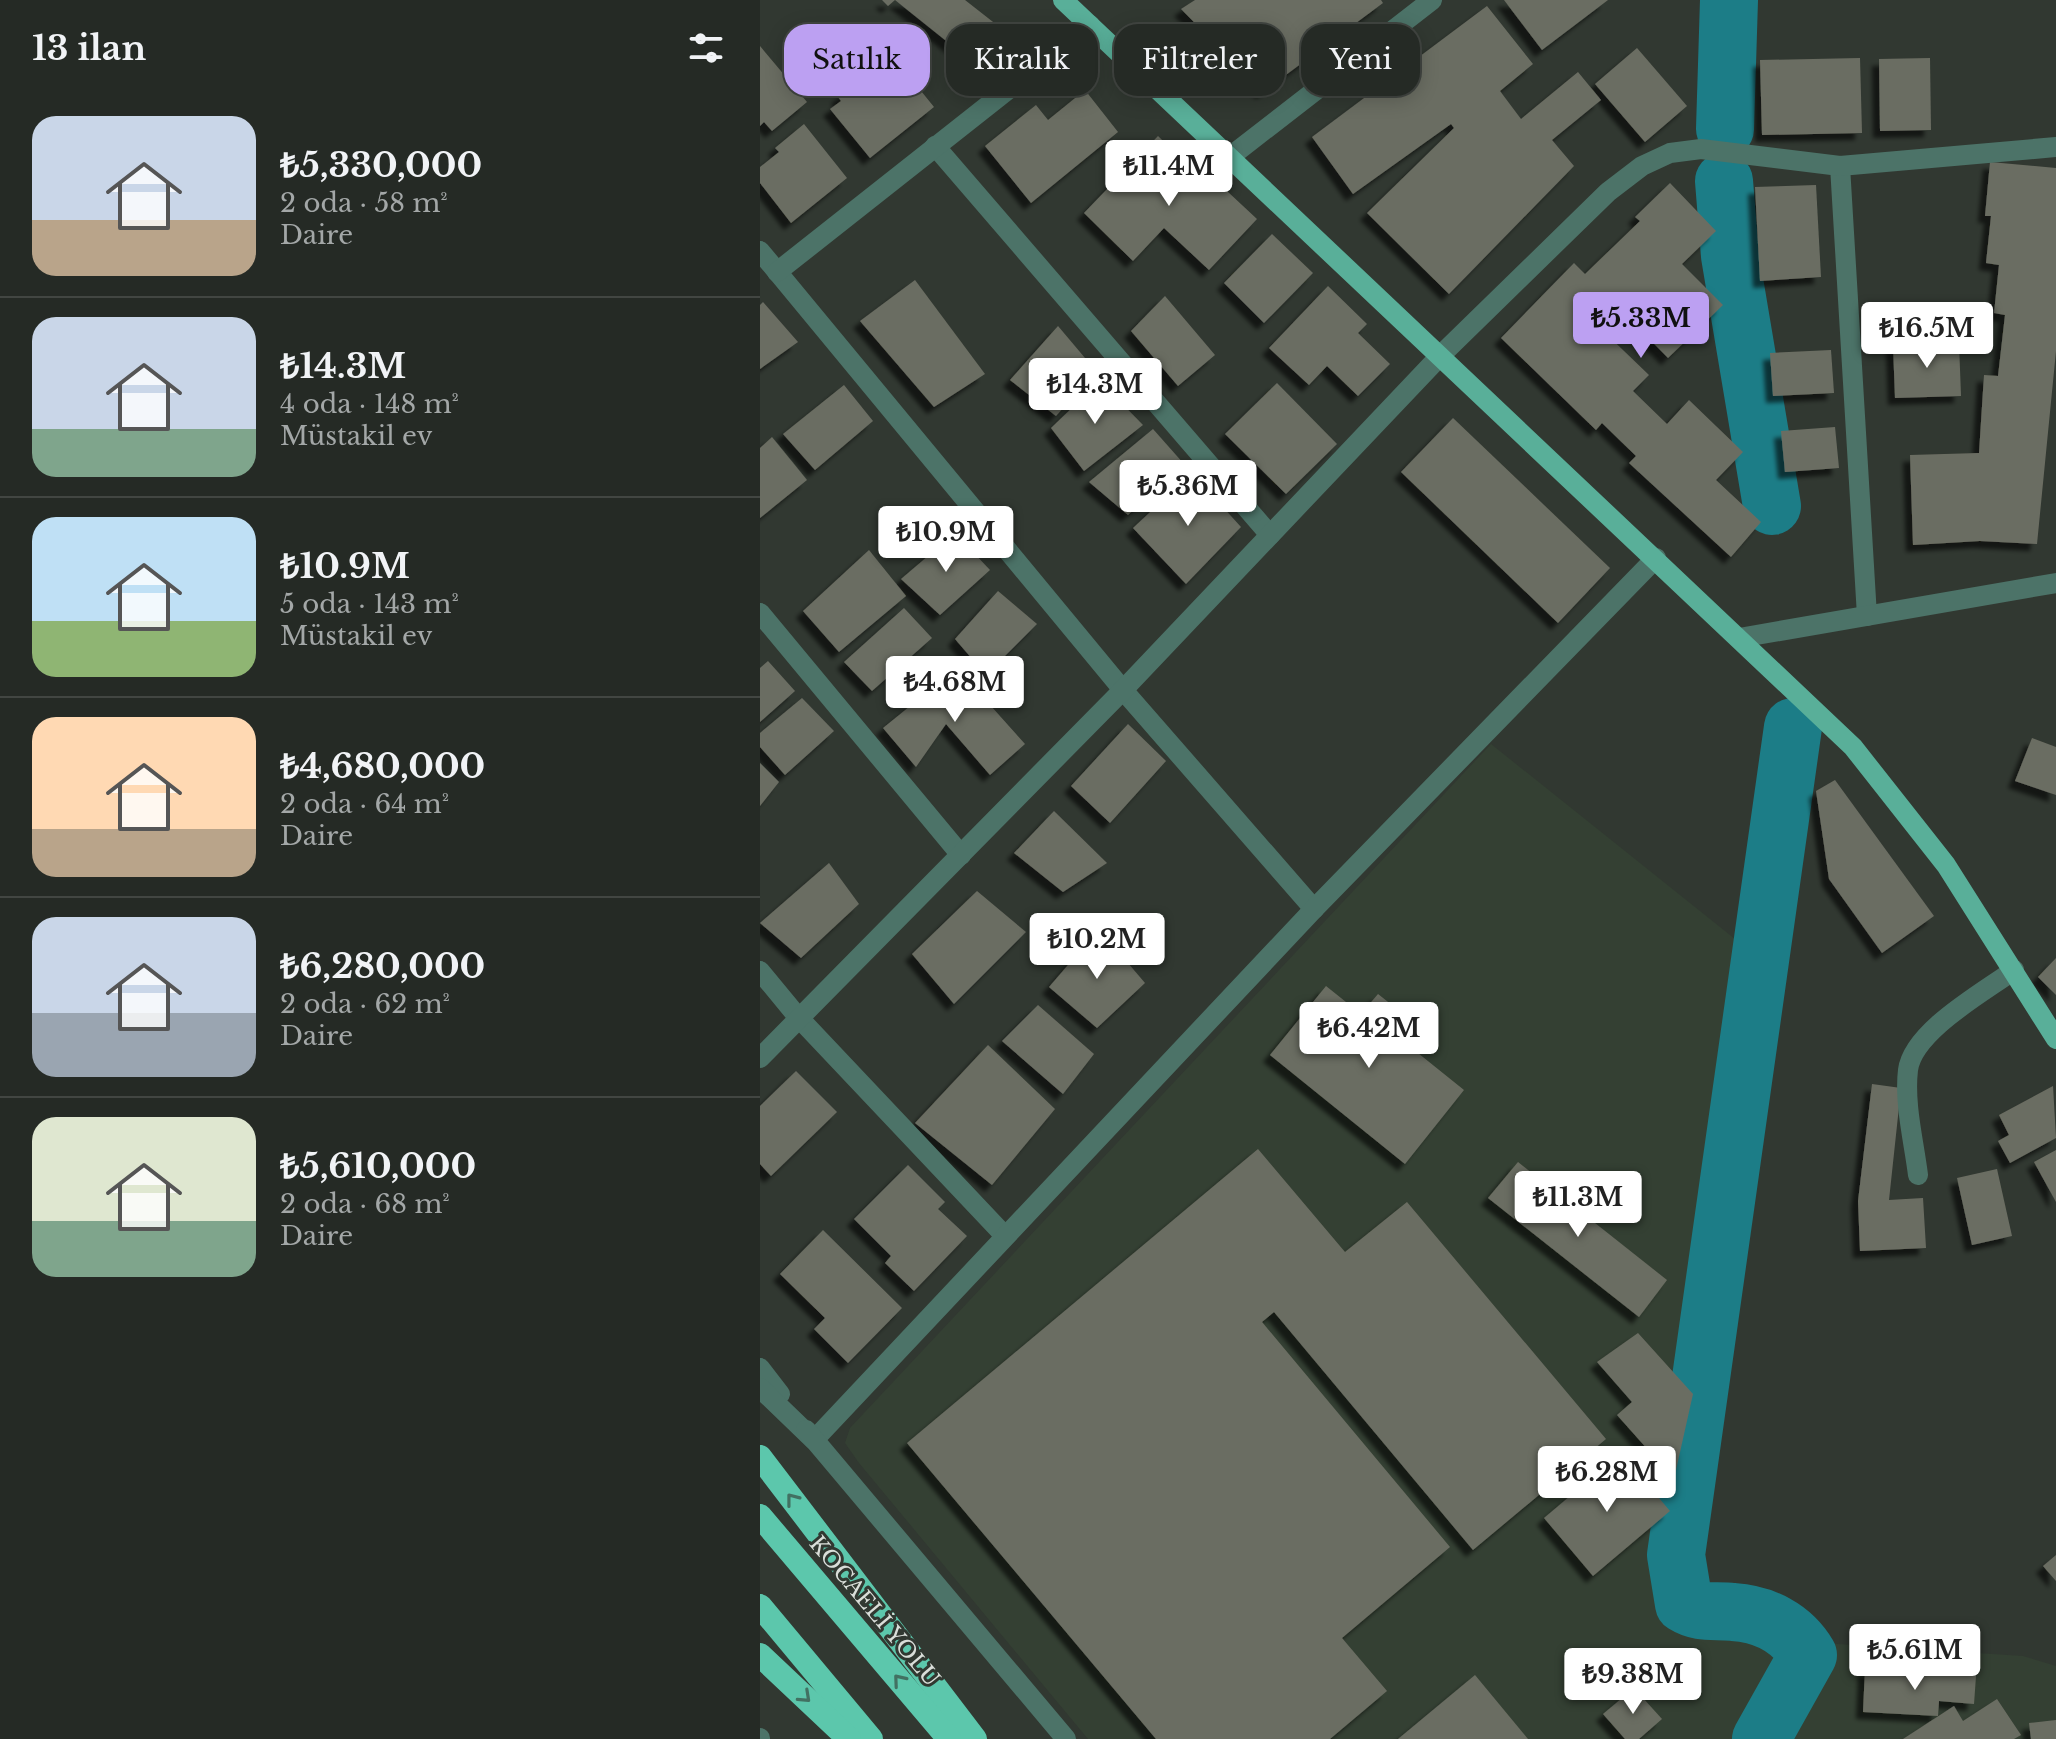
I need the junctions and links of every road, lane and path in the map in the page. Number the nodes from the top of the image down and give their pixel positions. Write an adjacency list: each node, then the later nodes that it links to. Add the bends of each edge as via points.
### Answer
1 (1063, 0): 3 (main road)
2 (1432, 0): 8 (street)
3 (1089, 24)
4 (1098, 32): 8 (main road)
5 (999, 96): 6 (street)
6 (935, 146): 11 (street); 13 (street)
7 (2056, 147): 9 (street)
8 (1231, 156): 12 (main road)
9 (1840, 166): 12 (street, via 1701,149 1670,153 1608,192); 17 (street)
10 (760, 251): 11 (street)
11 (777, 272): 19 (street)
12 (1441, 355): 13 (street); 14 (main road)
13 (1270, 535): 19 (street)
14 (1656, 558): 18 (main road); 21 (street)
15 (2056, 582): 17 (street)
16 (760, 613): 20 (street)
17 (1867, 616): 18 (street)
18 (1739, 638): 22 (main road, via 1862,758 1946,865)
19 (1123, 690): 20 (street); 21 (street)
20 (961, 855): 24 (street)
21 (1314, 909): 28 (street)
22 (2014, 970): 25 (main road); 27 (street, via 1936,1027 1913,1054 1909,1101)
23 (760, 971): 24 (street)
24 (798, 1017): 26 (street); 28 (street)
25 (2056, 1039)
26 (760, 1058)
27 (1918, 1175)
28 (1005, 1236): 31 (street)
29 (760, 1368): 31 (street)
30 (760, 1388): 31 (street)
31 (814, 1440): 40 (street)
32 (760, 1457): 39 (highway, one-way to 32)
33 (760, 1516): 38 (highway, KOCAELİ YOLU, one-way to 33)
34 (760, 1606): 37 (highway)
35 (760, 1655): 36 (highway, one-way to 36)
36 (849, 1739)
37 (871, 1739)
38 (949, 1739)
39 (975, 1739)
40 (1066, 1739)

